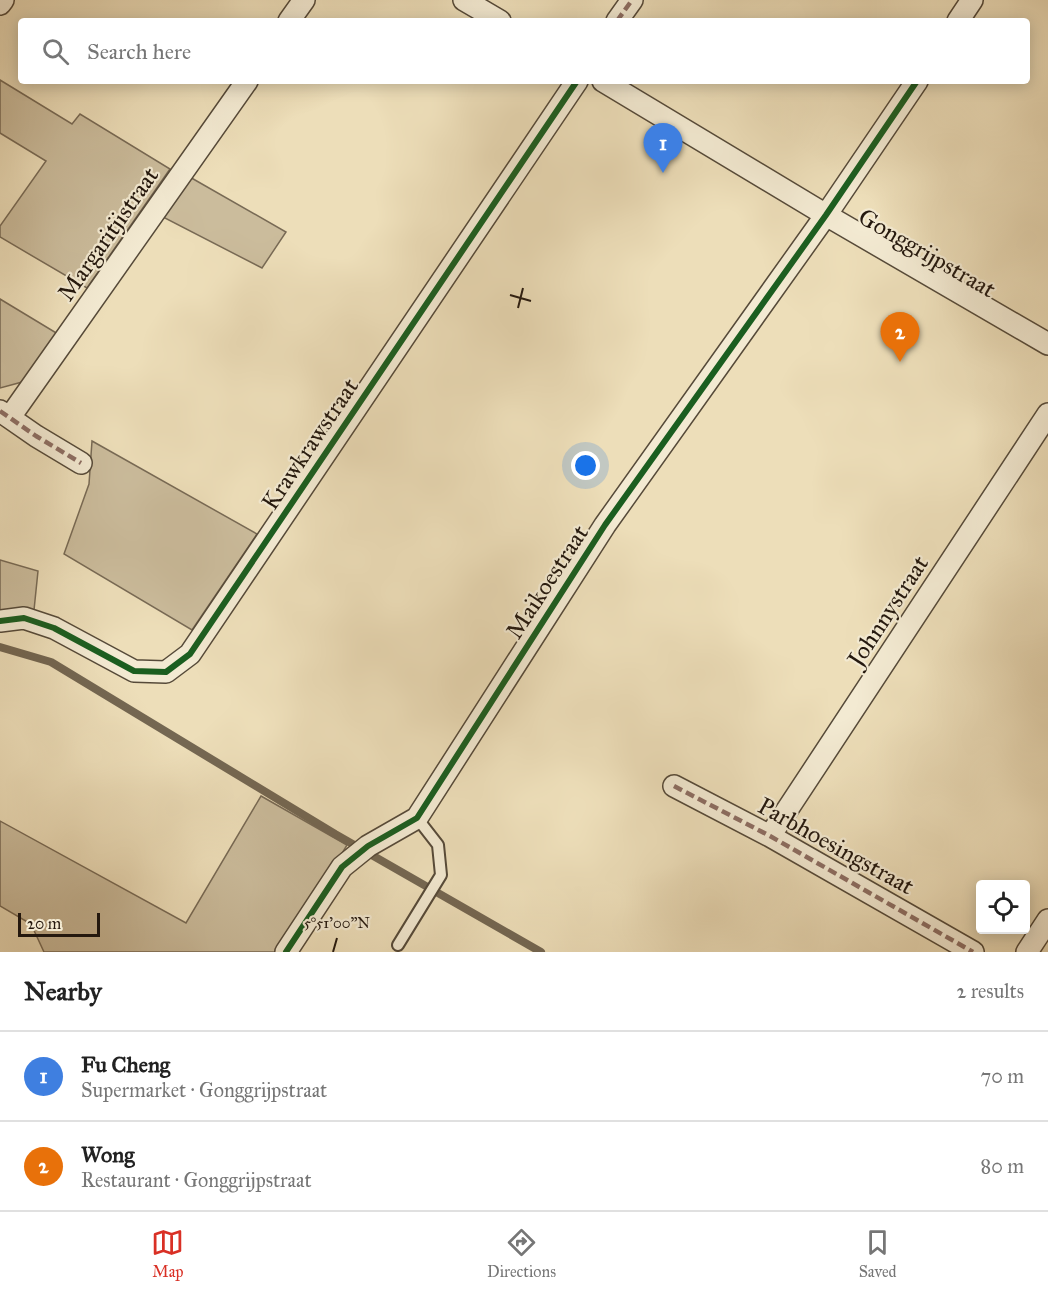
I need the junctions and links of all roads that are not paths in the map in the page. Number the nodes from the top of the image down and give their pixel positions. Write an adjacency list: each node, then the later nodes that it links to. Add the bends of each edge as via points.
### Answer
1 (3, 0): 6 (street)
2 (304, 0): 7 (street)
3 (464, 0): 8 (street)
4 (632, 0): 9 (street)
5 (972, 0): 10 (street)
6 (0, 4)
7 (291, 18)
8 (495, 18)
9 (619, 18)
10 (960, 18)
11 (245, 84): 17 (street, Margaritjistraat)
12 (575, 84): 20 (street, Krawkrawstraat, via 190,654 166,672 134,671 54,628 24,618)
13 (608, 84): 15 (street, Gonggrijpstraat)
14 (915, 84): 15 (street, Maikoestraat)
15 (826, 215): 16 (street, Gonggrijpstraat); 22 (street, Maikoestraat, via 606,525)
16 (1048, 344)
17 (5, 414): 19 (street)
18 (1048, 414): 23 (street, Johnnystraat)
19 (81, 463)
20 (0, 621)
21 (674, 786): 23 (street, Parbhoesingstraat)
22 (417, 818): 25 (lane, via 438,845 441,875); 26 (street, Maikoestraat, via 361,851 342,867)
23 (770, 836): 27 (street, Parbhoesingstraat)
24 (1048, 920): 28 (street)
25 (398, 945)
26 (286, 952)
27 (973, 952)
28 (1028, 952)

